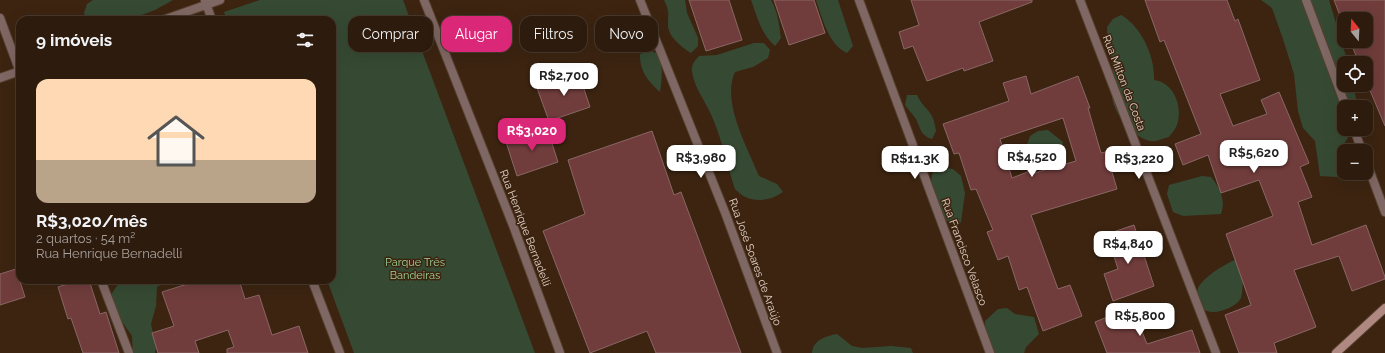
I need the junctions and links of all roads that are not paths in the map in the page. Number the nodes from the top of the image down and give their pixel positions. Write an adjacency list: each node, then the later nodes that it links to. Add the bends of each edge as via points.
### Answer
1 (220, 0): 7 (street)
2 (424, 0): 22 (street, Rua Henrique Bernadelli, via 514,228)
3 (640, 0): 23 (street, Rua José Soares de Araújo, via 726,215)
4 (859, 0): 24 (street, Rua Francisco Velasco)
5 (1080, 0): 25 (street, Rua Milton da Costa)
6 (1306, 0): 14 (street)
7 (206, 2): 8 (street); 9 (street)
8 (173, 16)
9 (211, 16)
10 (0, 18): 11 (street)
11 (16, 60)
12 (16, 72): 13 (street)
13 (0, 78)
14 (1343, 100)
15 (1373, 180): 16 (street)
16 (1385, 212)
17 (103, 284): 20 (street)
18 (314, 284): 21 (street)
19 (1385, 308): 26 (street)
20 (129, 353)
21 (340, 353)
22 (560, 353)
23 (777, 353)
24 (990, 353)
25 (1216, 353)
26 (1336, 353)

